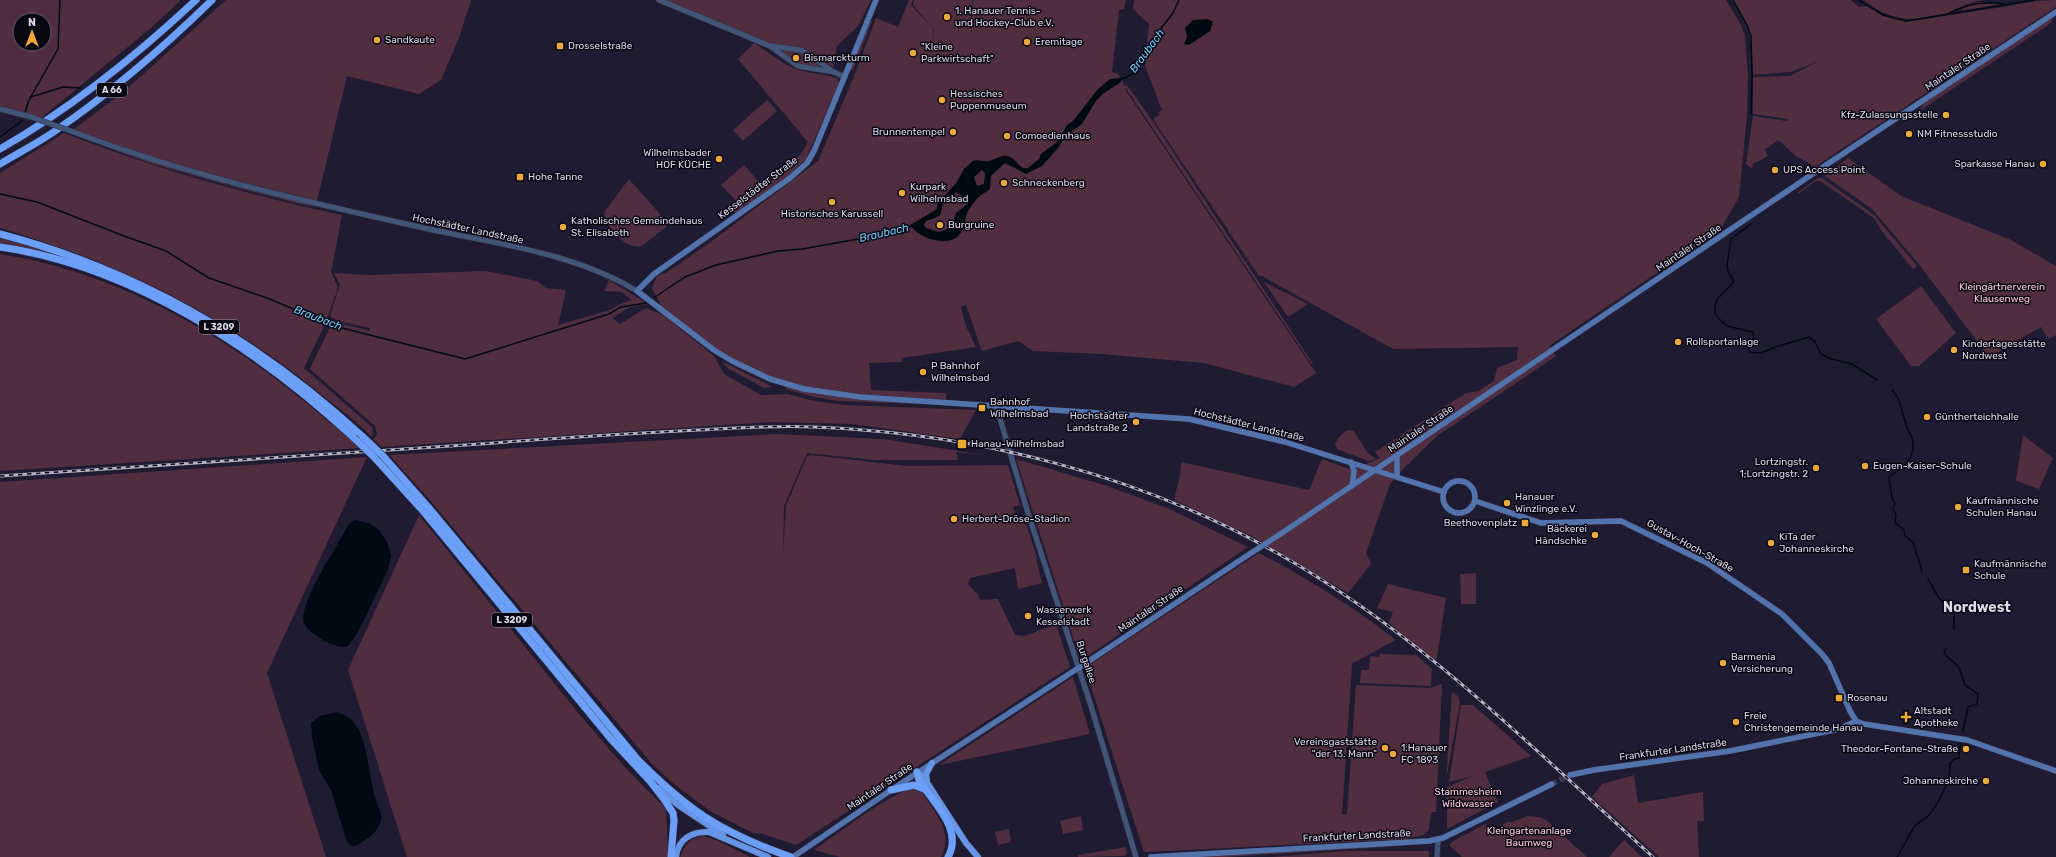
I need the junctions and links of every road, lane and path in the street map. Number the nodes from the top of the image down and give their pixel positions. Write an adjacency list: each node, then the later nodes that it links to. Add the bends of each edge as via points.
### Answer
1 (196, 0): 10 (highway, A 66, via 96,86 42,124)
2 (212, 0): 11 (highway, A 66, via 112,90 53,133)
3 (659, 0): 6 (street)
4 (876, 0): 8 (main road, Kesselstädter Straße)
5 (2056, 12): 16 (main road, Maintaler Straße)
6 (770, 46): 7 (street, via 798,66); 7 (street, via 801,50)
7 (834, 72): 8 (street)
8 (845, 77): 14 (main road, Kesselstädter Straße, via 807,163 790,178 654,274)
9 (0, 109): 14 (street, Hochstädter Landstraße, bridge, via 31,117 170,166 289,197 554,257 610,276)
10 (0, 149)
11 (0, 164)
12 (0, 234): 38 (highway, L 3209, bridge, via 100,267 162,295 204,318 292,376 333,409 382,456 429,508 638,760 656,778 705,817 739,836)
13 (0, 247): 29 (highway, L 3209, bridge, via 49,257 95,272 183,313 238,346 326,411 374,457 423,511 611,739)
14 (637, 291): 15 (main road, Hochstädter Landstraße, via 722,354 750,370 787,385 827,394)
15 (996, 405): 17 (main road, Hochstädter Landstraße, via 1189,419 1285,442); 23 (street, Burgallee)
16 (1397, 456): 18 (main road, Maintaler Straße); 19 (main road)
17 (1351, 462): 18 (main road, Hochstädter Landstraße); 20 (main road, via 1354,471)
18 (1375, 470): 19 (main road, Hochstädter Landstraße); 20 (main road, Maintaler Straße)
19 (1397, 477): 21 (main road, Hochstädter Landstraße)
20 (1352, 486): 23 (main road, Maintaler Straße, bridge)
21 (1444, 492): 22 (main road, via 1450,484 1463,482 1472,488); 22 (main road, via 1445,505 1454,513 1466,512)
22 (1475, 501): 24 (main road, Gustav-Hoch-Straße, via 1541,523 1621,520 1707,563 1782,614 1822,654 1829,663)
23 (1078, 668): 25 (main road, Maintaler Straße); 41 (street, Burgallee)
24 (1856, 721): 26 (main road, via 1967,740); 28 (main road, Frankfurter Landstraße, via 1839,729 1730,751)
25 (932, 763): 27 (main road, Maintaler Straße); 31 (highway, via 926,774)
26 (2056, 770)
27 (917, 772): 31 (highway); 32 (main road, Maintaler Straße)
28 (1570, 775)
29 (650, 781): 34 (highway, L 3209, via 678,805); 35 (highway, via 672,813 674,827)
30 (1552, 784): 33 (main road, Frankfurter Landstraße)
31 (926, 788): 32 (highway, via 914,784); 39 (highway, via 951,830 953,842); 40 (highway)
32 (890, 790): 38 (main road, Maintaler Straße)
33 (1438, 839): 42 (main road, Frankfurter Landstraße, via 1426,842); 43 (street)
34 (740, 845): 36 (highway, via 709,832 697,832 682,841); 37 (highway, L 3209)
35 (671, 857)
36 (676, 857)
37 (768, 857)
38 (792, 857)
39 (948, 857)
40 (978, 857)
41 (1136, 857)
42 (1151, 857)
43 (1437, 857)

